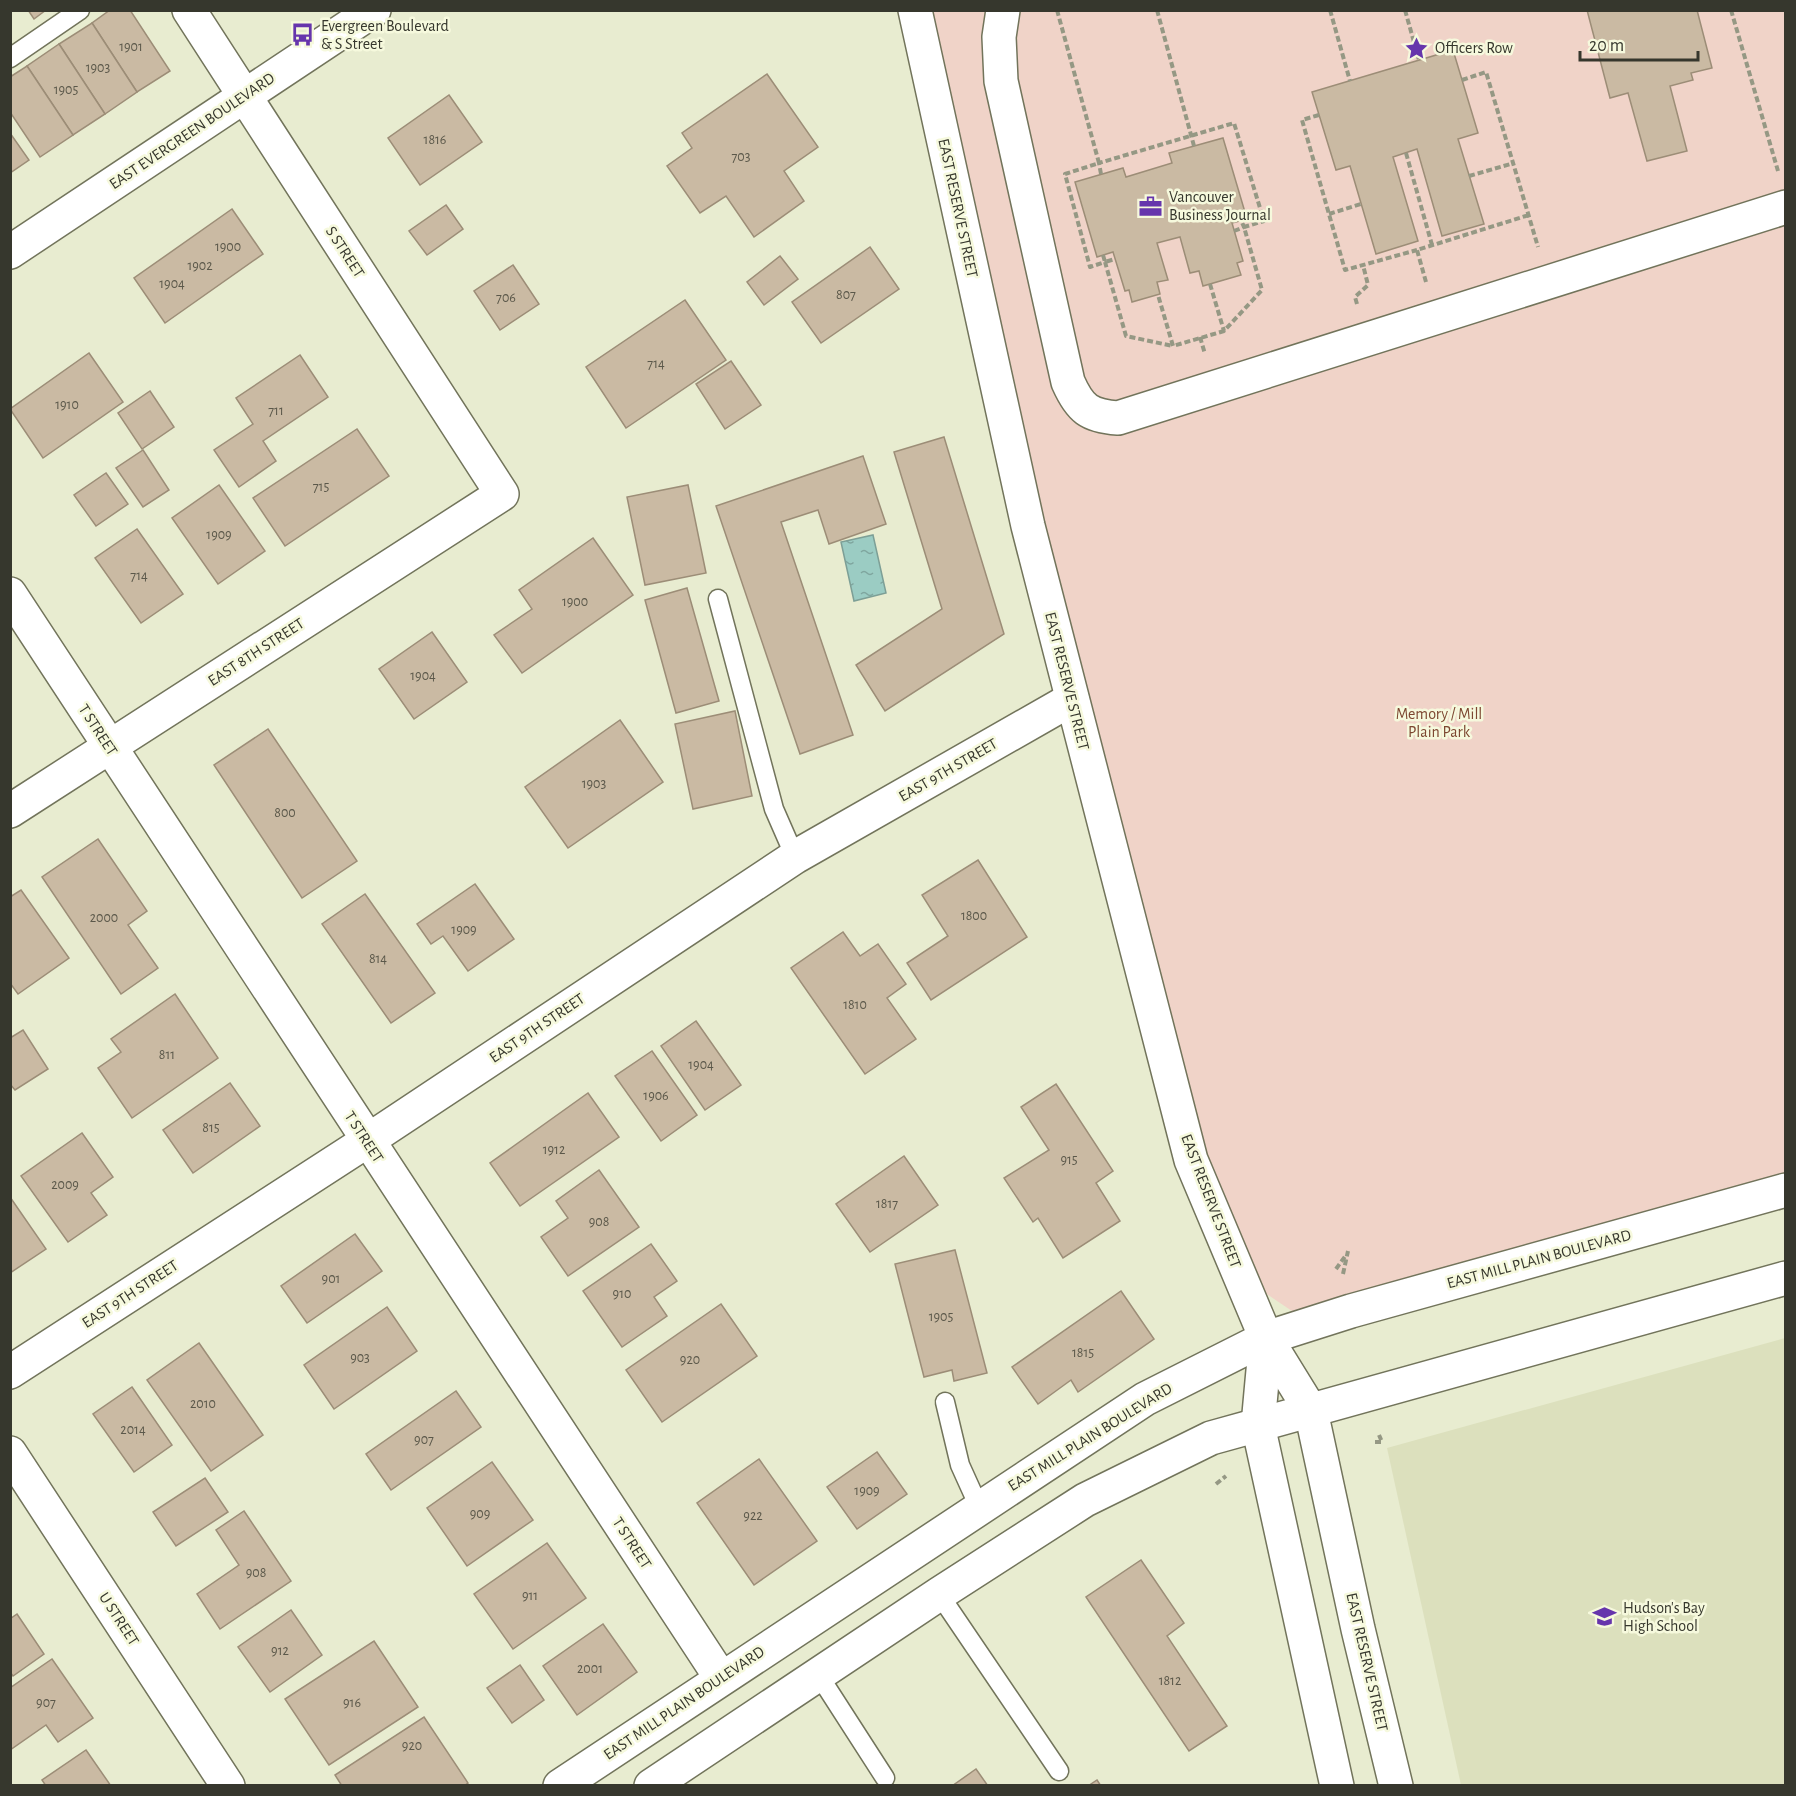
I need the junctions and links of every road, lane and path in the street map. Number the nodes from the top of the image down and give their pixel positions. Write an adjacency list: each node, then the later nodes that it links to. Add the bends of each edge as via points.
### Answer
1 (80, 10): 11 (lane)
2 (189, 10): 15 (street, S STREET)
3 (374, 10): 15 (street, EAST EVERGREEN BOULEVARD)
4 (915, 10): 46 (street, EAST RESERVE STREET, via 1026,517)
5 (1003, 10): 40 (street, via 999,37 1001,81 1068,382 1080,405 1098,416 1118,418)
6 (1057, 10): 20 (path)
7 (1157, 10): 17 (path)
8 (1330, 10): 14 (path)
9 (1405, 10): 12 (path)
10 (1731, 10): 24 (path)
11 (10, 58)
12 (1419, 60)
13 (1462, 80): 21 (path, via 1486,72)
14 (1350, 81)
15 (245, 96): 33 (street, EAST EVERGREEN BOULEVARD); 43 (street, S STREET)
16 (1319, 115): 26 (path, via 1302,120)
17 (1191, 135): 18 (path); 20 (path); 29 (path, via 1234,123 1264,221)
18 (1194, 146)
19 (1406, 153): 31 (path)
20 (1099, 163): 22 (path); 36 (path, via 1065,174 1090,267)
21 (1514, 163): 23 (path); 27 (path)
22 (1101, 174)
23 (1469, 176)
24 (1782, 192): 37 (street)
25 (1361, 204): 26 (path)
26 (1329, 214): 32 (path, via 1345,270)
27 (1529, 215): 31 (path); 37 (path)
28 (1241, 220): 29 (path)
29 (1244, 227): 30 (path); 41 (path, via 1263,291)
30 (1234, 231)
31 (1432, 245): 32 (path)
32 (1417, 250): 40 (path)
33 (10, 252)
34 (1103, 255): 36 (path)
35 (1115, 259): 36 (path)
36 (1105, 262): 42 (path, via 1126,336)
37 (1548, 282): 40 (street)
38 (1210, 284): 41 (path)
39 (1158, 295): 42 (path)
40 (1436, 317)
41 (1224, 331): 42 (path)
42 (1173, 346)
43 (502, 494): 47 (street, EAST 8TH STREET)
44 (10, 594): 47 (street, T STREET)
45 (718, 599): 49 (lane, via 774,809)
46 (1072, 699): 49 (street, EAST 9TH STREET); 55 (street, EAST RESERVE STREET, via 1191,1160)
47 (109, 746): 48 (street, EAST 8TH STREET); 50 (street, T STREET)
48 (10, 811)
49 (795, 857): 50 (street, EAST 9TH STREET)
50 (367, 1141): 56 (street, EAST 9TH STREET); 68 (street, T STREET)
51 (1785, 1190): 55 (street, EAST MILL PLAIN BOULEVARD)
52 (1336, 1269): 53 (path, via 1348,1251)
53 (1343, 1275)
54 (1785, 1278): 58 (street)
55 (1266, 1338): 58 (street, EAST RESERVE STREET); 59 (street, EAST RESERVE STREET); 65 (street, EAST MILL PLAIN BOULEVARD, via 1145,1399)
56 (10, 1372)
57 (945, 1402): 65 (lane, via 960,1464)
58 (1311, 1411): 59 (street); 75 (street, EAST RESERVE STREET)
59 (1258, 1425): 66 (street, via 1211,1438 1085,1500); 74 (street, EAST RESERVE STREET)
60 (1379, 1435): 61 (path, via 1382,1442)
61 (1375, 1443)
62 (10, 1453): 71 (street, U STREET)
63 (1226, 1476): 64 (path)
64 (1216, 1484)
65 (979, 1507): 68 (street, EAST MILL PLAIN BOULEVARD)
66 (939, 1594): 67 (street); 69 (lane)
67 (818, 1674): 70 (lane); 73 (street)
68 (721, 1678): 72 (street, EAST MILL PLAIN BOULEVARD)
69 (1059, 1771)
70 (885, 1778)
71 (228, 1785)
72 (560, 1785)
73 (652, 1785)
74 (1336, 1785)
75 (1396, 1785)

